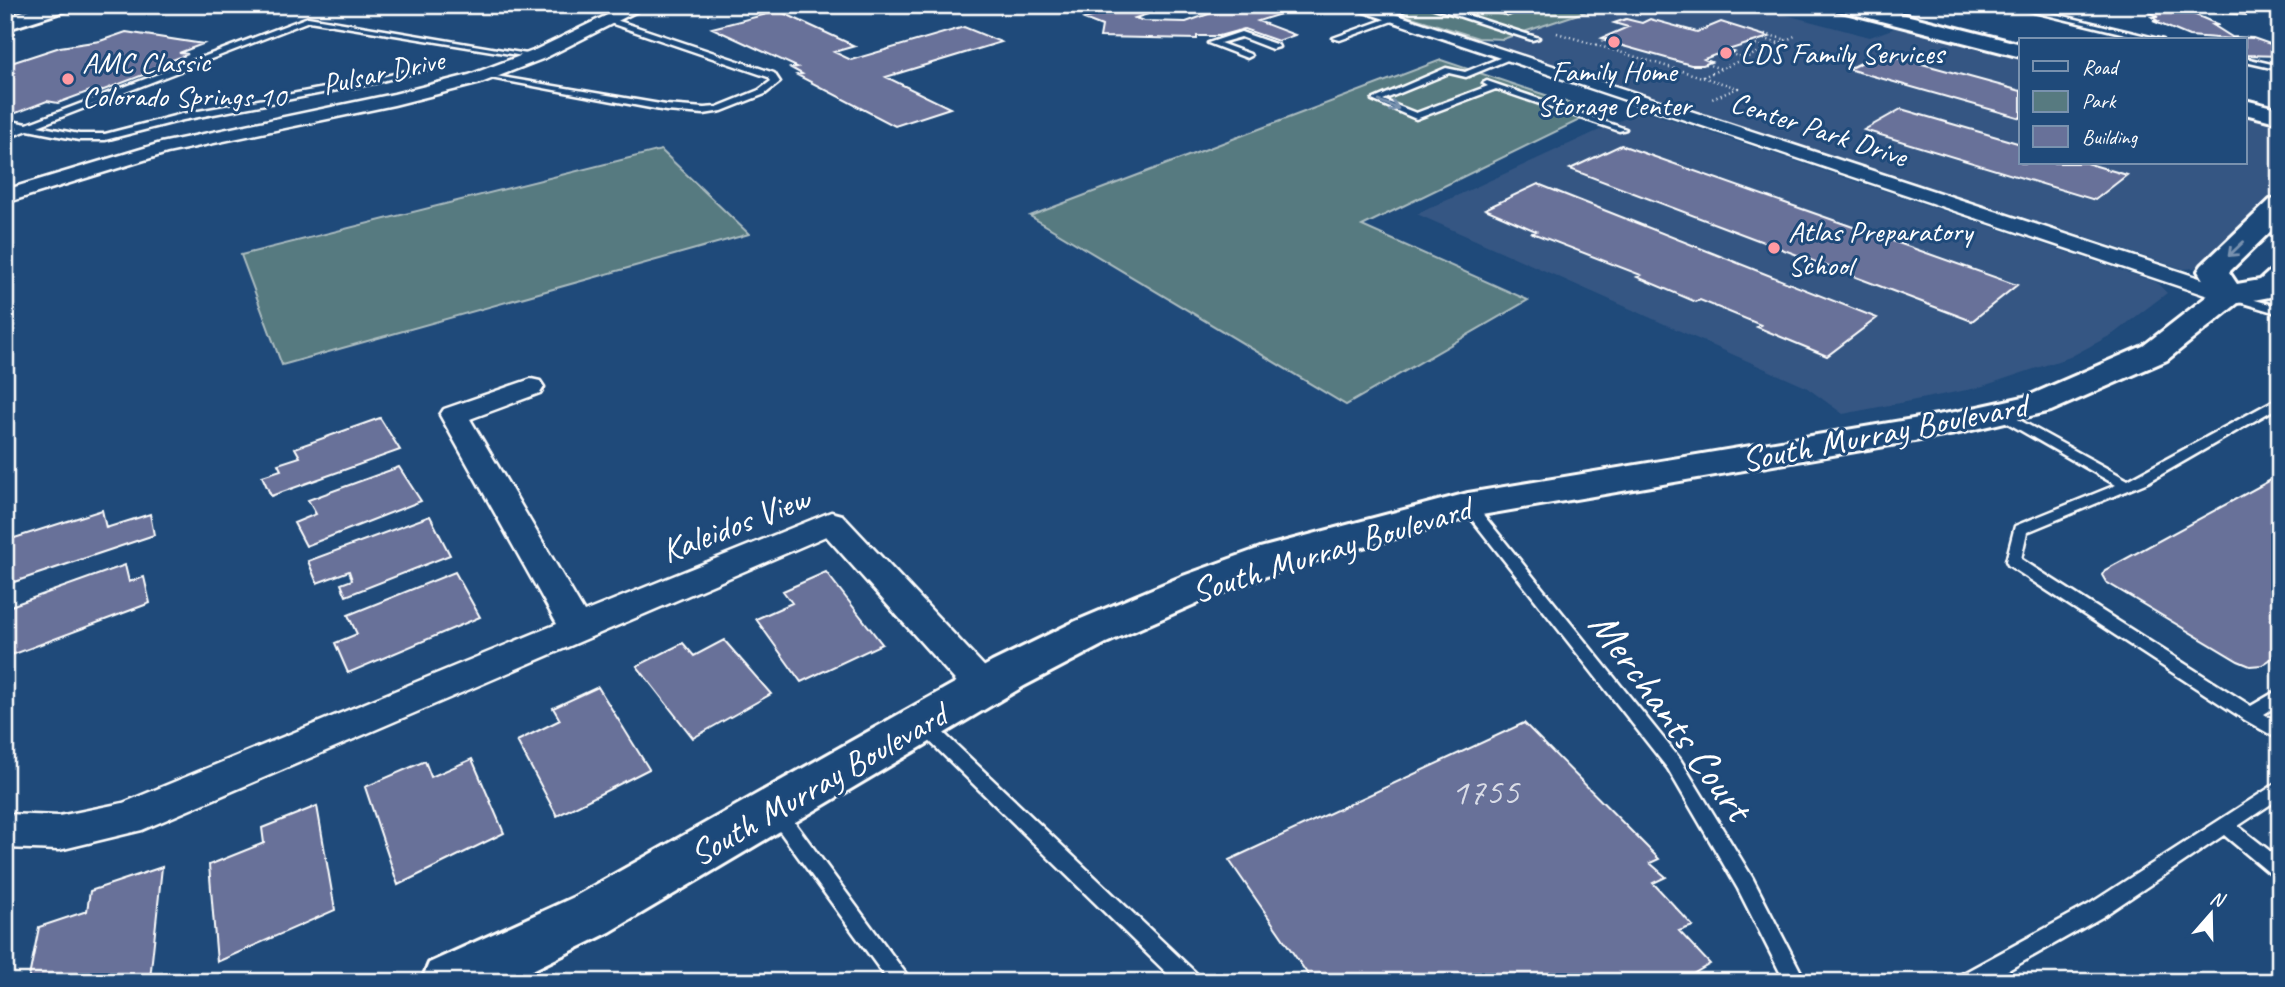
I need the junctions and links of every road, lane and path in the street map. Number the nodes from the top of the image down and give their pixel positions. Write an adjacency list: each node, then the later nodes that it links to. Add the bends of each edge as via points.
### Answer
1 (64, 5): 11 (main road)
2 (641, 5): 10 (street, Pulsar Drive)
3 (1351, 5): 9 (street, Center Park Drive)
4 (1413, 5): 9 (lane)
5 (1428, 5): 16 (lane)
6 (1841, 5): 27 (main road)
7 (1896, 5): 17 (main road)
8 (2008, 5): 18 (lane)
9 (1389, 18): 15 (lane); 33 (street, Center Park Drive)
10 (610, 20): 31 (street, Pulsar Drive); 41 (lane, via 771,75 776,82 762,92 704,111)
11 (5, 24)
12 (1557, 33): 25 (path)
13 (1765, 34): 20 (path)
14 (1795, 36): 20 (path)
15 (1337, 38)
16 (1535, 38)
17 (2030, 38)
18 (2150, 38)
19 (1764, 39): 23 (path)
20 (1787, 40): 23 (path)
21 (1612, 43): 25 (path)
22 (1746, 43): 26 (path)
23 (1779, 43): 26 (path)
24 (1275, 47): 32 (lane, via 1241,34 1212,43)
25 (1603, 47): 29 (path)
26 (1768, 48): 34 (path)
27 (2019, 50)
28 (1637, 51): 29 (path)
29 (1628, 54): 42 (path)
30 (1730, 54): 34 (path)
31 (535, 56): 41 (street, Pulsar Drive); 50 (lane, via 308,19)
32 (1247, 56)
33 (1507, 57): 40 (lane); 56 (street, Center Park Drive)
34 (1745, 58): 39 (path)
35 (2246, 60): 38 (lane)
36 (1706, 64): 39 (path)
37 (435, 66): 50 (lane, via 105,137)
38 (2280, 68)
39 (1723, 69): 42 (path)
40 (1466, 75): 43 (lane); 43 (lane, one-way to 43, via 1449,70 1376,100 1416,116)
41 (484, 76): 53 (street, Pulsar Drive, via 173,145)
42 (1703, 77): 46 (path, via 1738,88)
43 (1496, 86): 51 (lane)
44 (2246, 92): 45 (main road)
45 (2280, 100)
46 (1708, 101)
47 (2246, 107): 48 (main road)
48 (2280, 116)
49 (5, 123): 50 (lane)
50 (26, 128): 52 (lane)
51 (1622, 129)
52 (5, 135)
53 (5, 197)
54 (2280, 206): 56 (main road, one-way to 56, via 2213,271)
55 (2280, 278): 56 (main road, South Murray Boulevard, via 2270,288)
56 (2228, 295): 57 (lane); 60 (main road, South Murray Boulevard, via 2155,353 2069,392)
57 (2280, 311)
58 (531, 387): 63 (street, via 454,415)
59 (2280, 401): 61 (lane)
60 (1998, 414): 61 (lane); 62 (main road, South Murray Boulevard)
61 (2127, 485): 66 (lane, via 2020,529 2013,561)
62 (1468, 505): 64 (main road, South Murray Boulevard, via 1274,558 1198,586 1091,632); 79 (lane, Merchants Court, via 1692,791)
63 (576, 629): 64 (street, Kaleidos View, via 831,522); 72 (street, via 128,818 59,833)
64 (983, 688): 67 (main road, South Murray Boulevard)
65 (2280, 695): 66 (lane)
66 (2251, 715): 68 (lane)
67 (922, 723): 70 (main road, South Murray Boulevard); 78 (lane)
68 (2280, 733)
69 (2280, 788): 71 (lane)
70 (774, 809): 74 (lane); 75 (main road, South Murray Boulevard, via 591,915)
71 (2224, 825): 73 (lane); 80 (lane, via 2095,911)
72 (5, 831)
73 (2280, 870)
74 (883, 960): 76 (lane); 77 (lane)
75 (449, 982)
76 (891, 982)
77 (902, 982)
78 (1191, 982)
79 (1796, 982)
80 (1967, 982)

